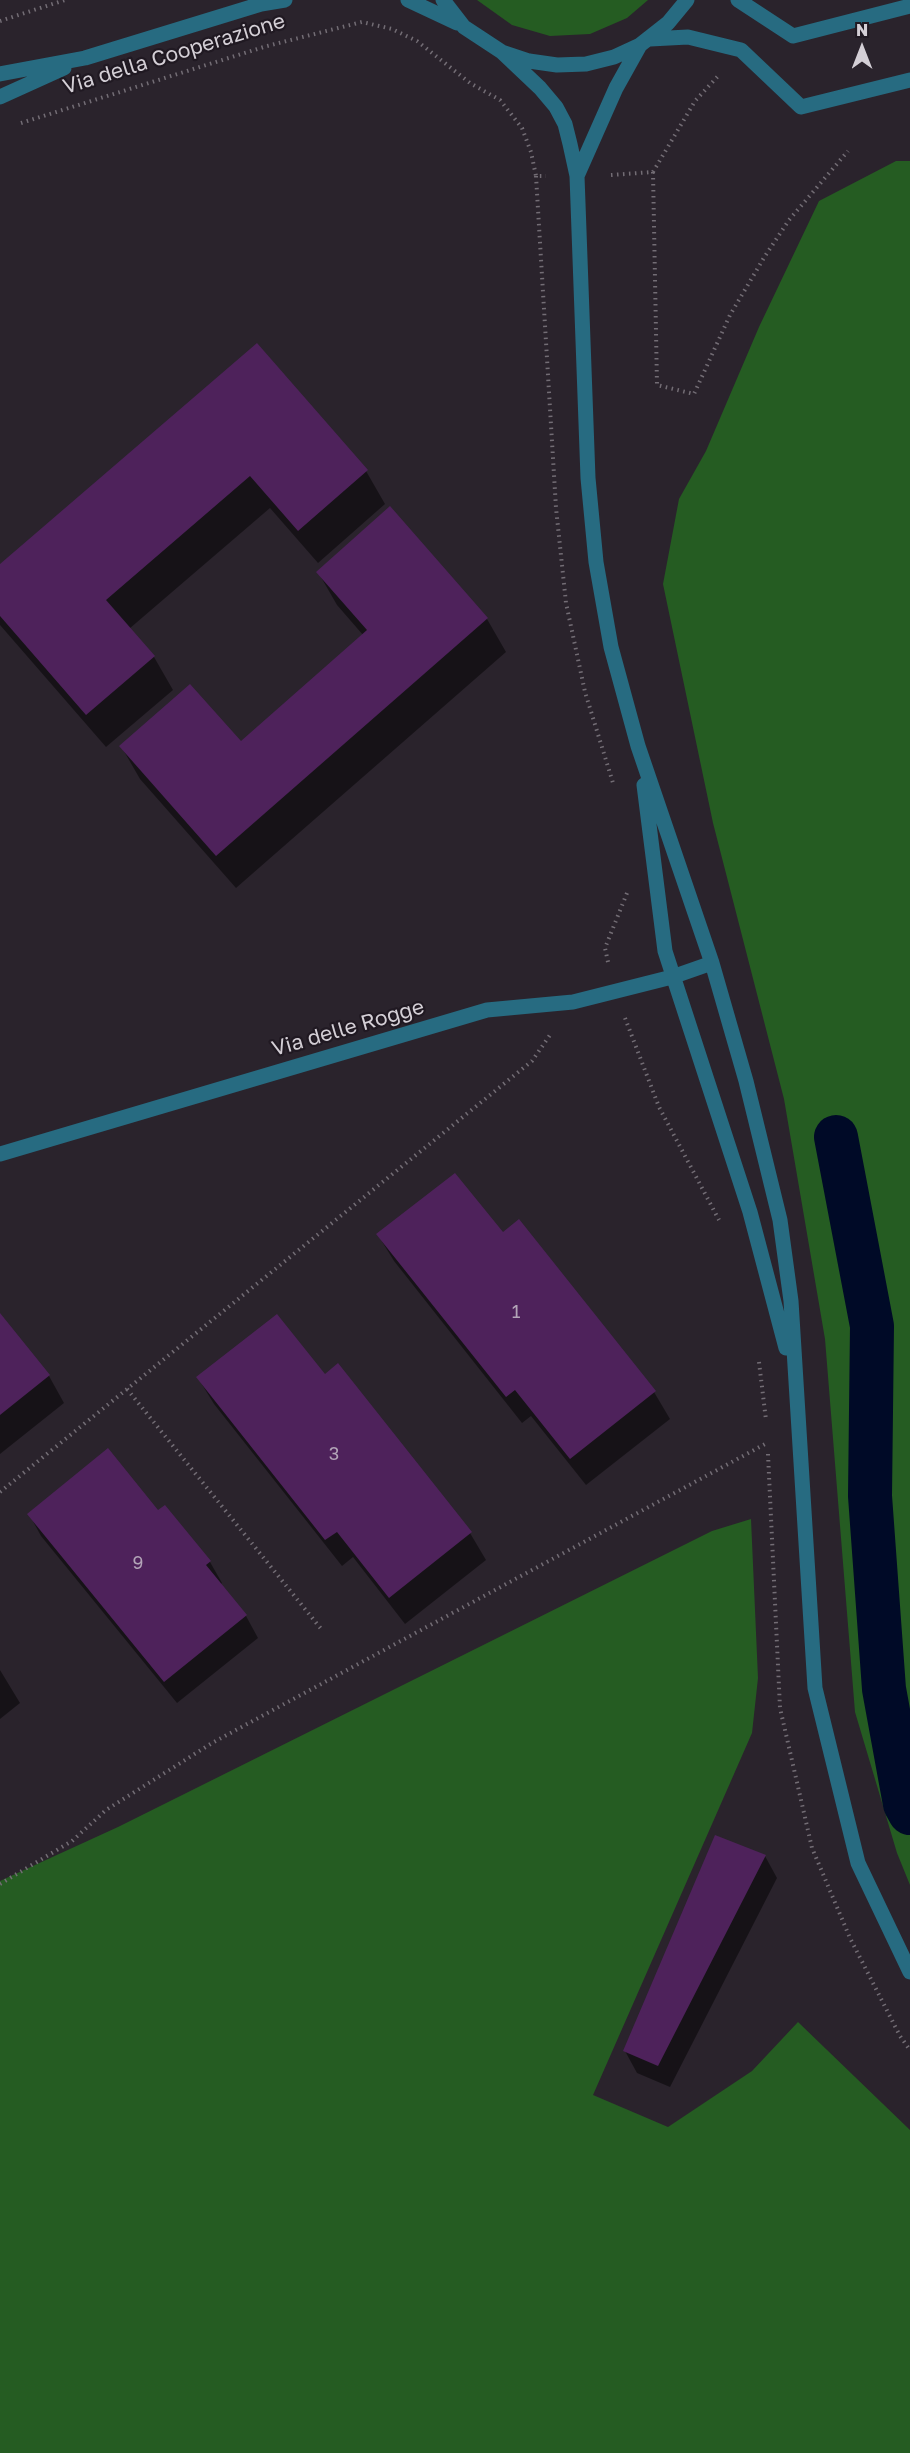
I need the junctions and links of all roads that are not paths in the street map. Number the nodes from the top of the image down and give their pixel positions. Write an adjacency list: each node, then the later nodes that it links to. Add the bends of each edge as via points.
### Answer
1 (285, 0): 6 (street, Via della Cooperazione)
2 (408, 0): 8 (street)
3 (443, 0): 8 (street)
4 (687, 0): 9 (street)
5 (738, 0): 7 (street, via 793,36)
6 (264, 2): 11 (street, Via della Cooperazione)
7 (910, 6)
8 (464, 27): 10 (street)
9 (645, 42): 10 (street, via 614,57 586,64 548,64); 13 (street, via 688,37 741,50 801,107); 15 (street, via 616,88)
10 (502, 52): 15 (street, via 540,88 561,116)
11 (86, 58): 12 (street, Via della Cooperazione); 14 (street, Via della Cooperazione)
12 (0, 74)
13 (910, 80)
14 (0, 97)
15 (577, 176): 16 (street, via 587,443 596,562 611,647)
16 (638, 747): 17 (street); 18 (street, via 662,931)
17 (712, 963): 18 (street, Via delle Rogge); 20 (street, via 780,1220)
18 (672, 977): 19 (street, Via delle Rogge, via 573,1002 487,1010); 20 (street, via 750,1212)
19 (0, 1154)
20 (795, 1383): 21 (street, via 815,1688 858,1863)
21 (910, 1972)

